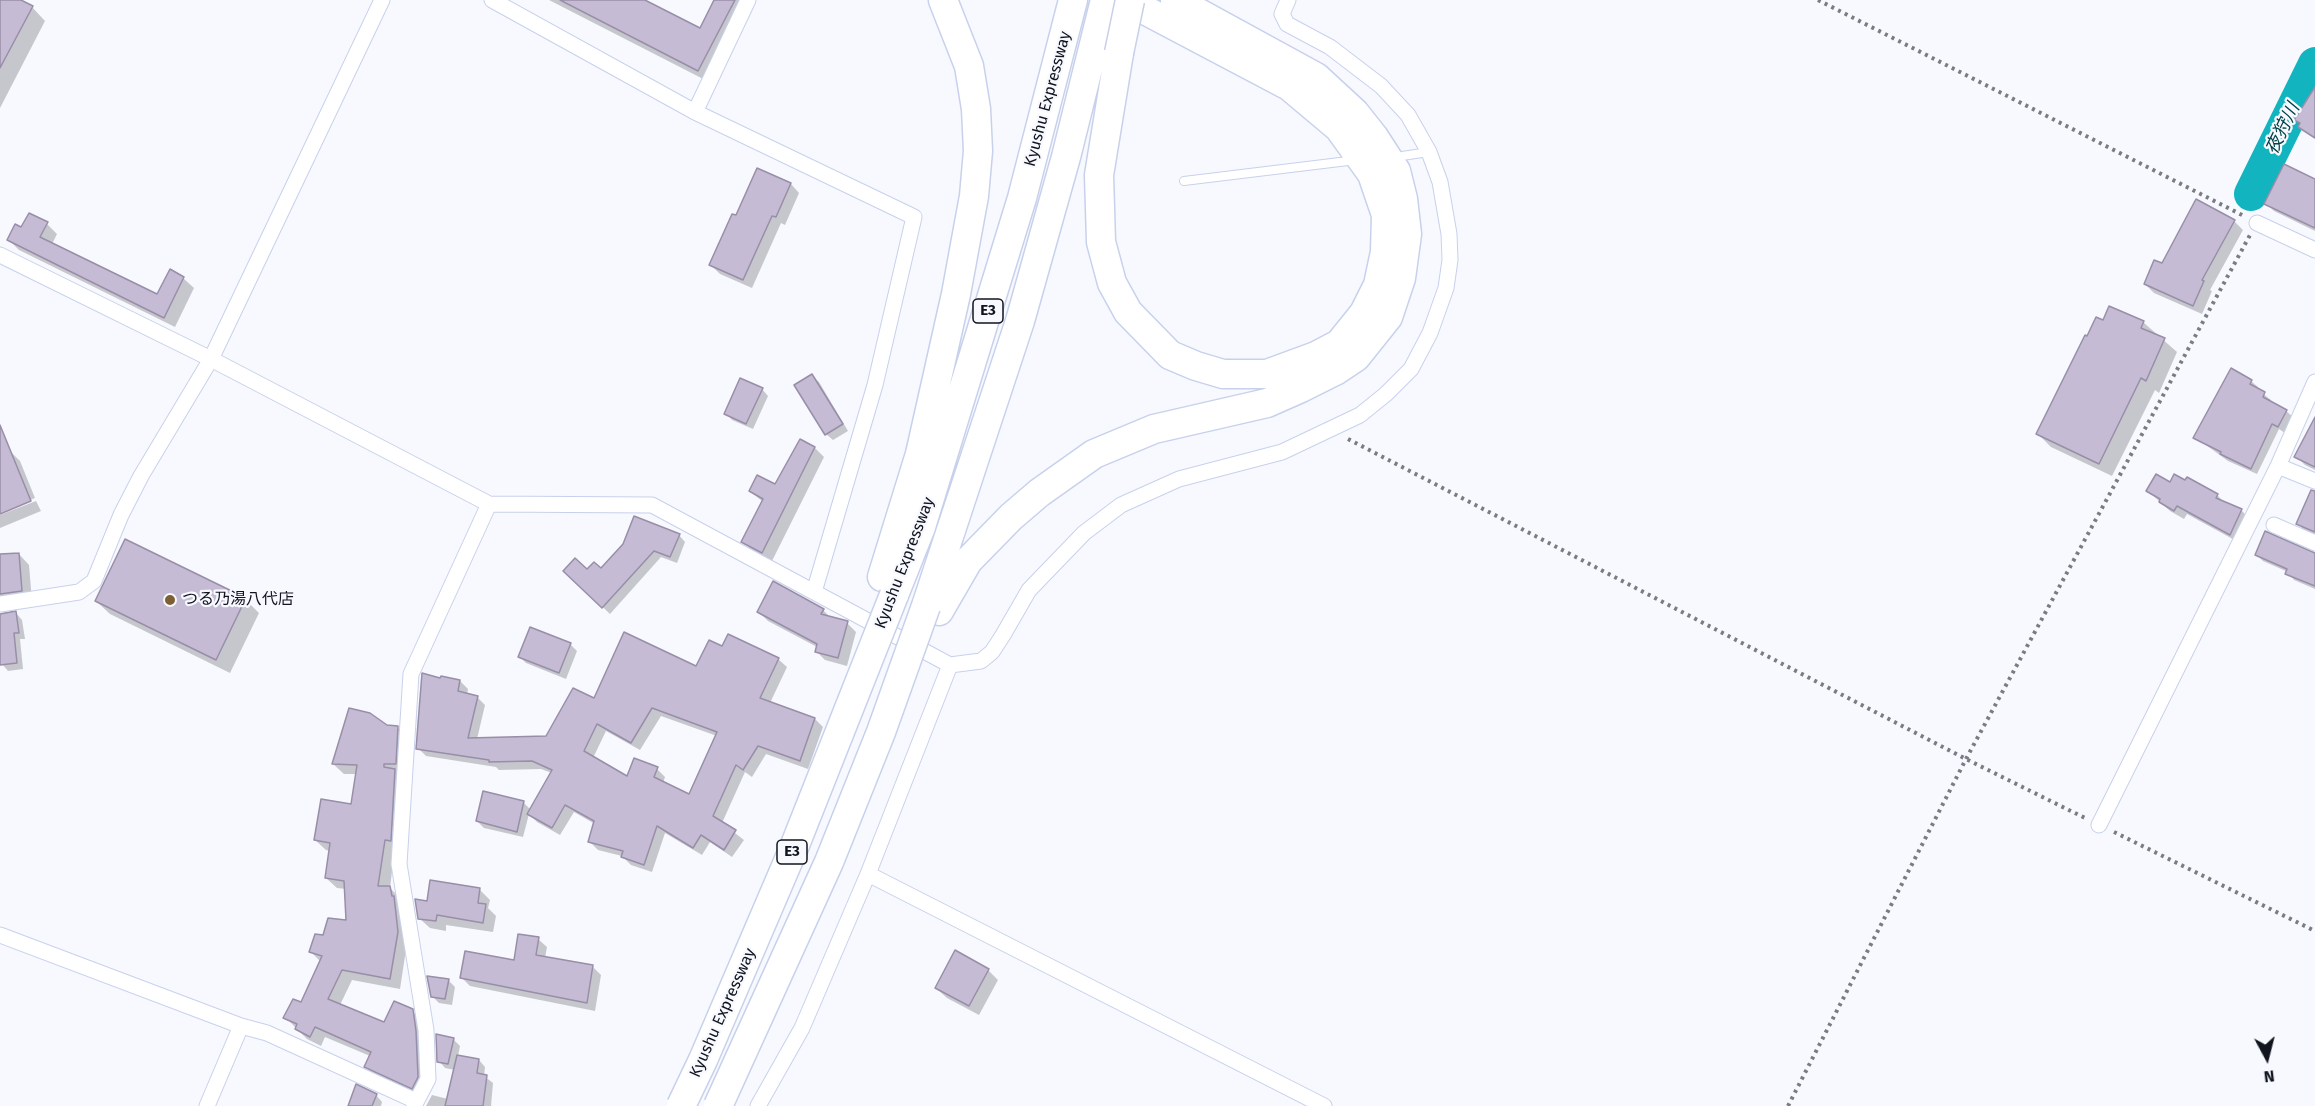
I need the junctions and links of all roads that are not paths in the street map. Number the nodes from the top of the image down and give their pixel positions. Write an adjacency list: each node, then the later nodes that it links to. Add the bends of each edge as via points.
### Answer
1 (382, 0): 19 (street)
2 (492, 0): 11 (street)
3 (748, 0): 11 (street)
4 (943, 0): 28 (highway, via 969,66 978,151 975,196)
5 (1105, 0): 10 (highway, Kyushu Expressway / E3)
6 (1128, 0): 10 (highway, bridge); 10 (highway, via 1289,86 1339,128 1372,174 1386,216 1385,252 1374,294 1338,344 1276,372 1223,374 1170,355 1128,312 1112,283 1101,242 1099,175)
7 (1175, 0): 30 (highway, via 1316,77 1374,137 1396,171 1407,234 1401,278 1388,317 1356,357 1301,388 1267,403 1154,429 1094,454 1011,517 968,561)
8 (1288, 0): 12 (street, via 1282,14 1287,24 1329,47 1381,86 1408,115)
9 (1070, 12): 28 (highway, Kyushu Expressway / E3, via 1022,198 921,527)
10 (1107, 48): 30 (highway, Kyushu Expressway / E3, via 1066,157)
11 (695, 112): 27 (street, via 915,217 875,385)
12 (1429, 152): 13 (lane); 31 (street, via 1440,182 1450,260 1446,288 1430,333 1411,369 1360,416 1335,429 1282,452 1179,479 1121,505 1084,532 1029,590 992,652 981,661)
13 (1402, 156)
14 (1348, 161): 15 (lane)
15 (1184, 181)
16 (2257, 223): 17 (street)
17 (2315, 250)
18 (0, 255): 19 (street)
19 (211, 359): 24 (street); 29 (street, via 141,476 94,581 79,591)
20 (2315, 382): 21 (street)
21 (2311, 404): 22 (street)
22 (2278, 466): 23 (street); 32 (street)
23 (2315, 481)
24 (489, 504): 27 (street, via 652,505); 36 (street, via 411,674 399,864 426,1030 428,1079)
25 (2274, 525): 26 (street)
26 (2315, 543)
27 (814, 592): 31 (street)
28 (886, 592): 38 (highway, Kyushu Expressway / E3, bridge, via 793,850)
29 (0, 604)
30 (933, 608): 39 (highway, Kyushu Expressway / E3, bridge, via 829,862)
31 (950, 665): 33 (street)
32 (2099, 825)
33 (868, 874): 40 (street, via 802,1028); 41 (street)
34 (0, 935): 35 (street)
35 (241, 1026): 36 (street, via 267,1033); 37 (street)
36 (415, 1103)
37 (207, 1106)
38 (681, 1106)
39 (718, 1106)
40 (758, 1106)
41 (1324, 1106)

